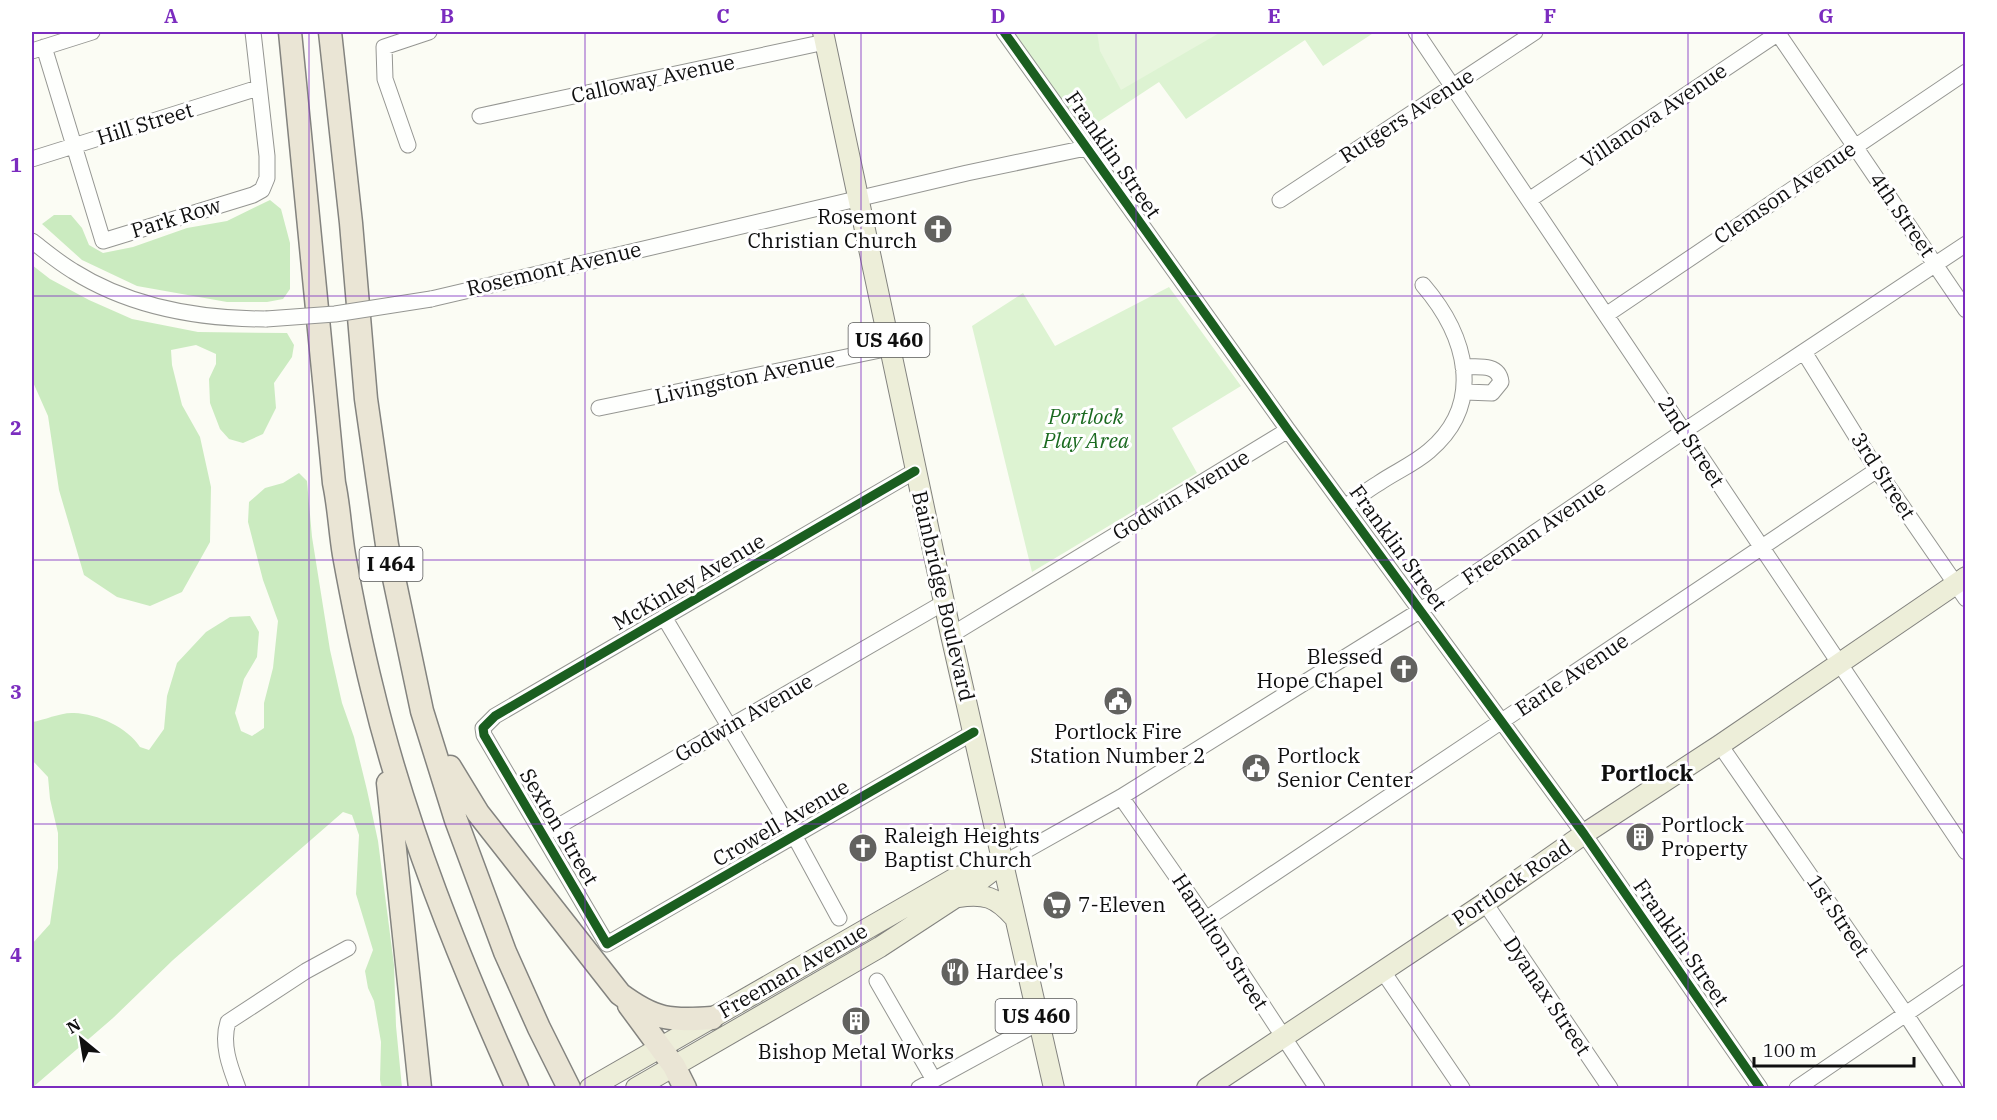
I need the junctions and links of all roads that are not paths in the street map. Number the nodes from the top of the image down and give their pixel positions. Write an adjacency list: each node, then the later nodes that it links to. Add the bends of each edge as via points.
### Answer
1 (92, 32): 11 (street)
2 (253, 32): 14 (street)
3 (290, 32): 52 (highway, I 464, via 339,522)
4 (330, 32): 47 (highway, I 464, via 366,399 387,544)
5 (429, 32): 16 (street, via 384,47 385,79)
6 (1004, 32): 19 (street, Franklin Street)
7 (1416, 32): 13 (street, 2nd Street)
8 (1534, 32): 13 (street, Rutgers Avenue)
9 (1778, 32): 18 (street, 4th Street); 23 (street, Villanova Avenue)
10 (824, 37): 15 (street, Calloway Avenue); 21 (main road, Bainbridge Boulevard / US 460)
11 (38, 49): 17 (street)
12 (1965, 72): 18 (street, Clemson Avenue)
13 (1452, 86): 22 (street, Rutgers Avenue); 23 (street, 2nd Street)
14 (258, 88): 17 (street, Hill Street); 17 (street, Park Row, via 267,178 262,190 253,195 103,241)
15 (480, 116)
16 (408, 145)
17 (73, 146): 20 (street, Hill Street)
18 (1854, 146): 26 (street, 4th Street); 29 (street, Clemson Avenue)
19 (1086, 148): 21 (street, Rosemont Avenue); 35 (street, Franklin Street)
20 (32, 159)
21 (858, 198): 24 (street, Rosemont Avenue, bridge, via 431,299 335,314 267,319 212,317 138,301 72,271); 30 (main road, Bainbridge Boulevard / US 460)
22 (1280, 200)
23 (1529, 200): 29 (street, 2nd Street)
24 (32, 241)
25 (1965, 244): 26 (street, Freeman Avenue)
26 (1936, 264): 28 (street, 4th Street); 31 (street, Freeman Avenue)
27 (1423, 285): 32 (street, via 1446,316)
28 (1965, 310)
29 (1606, 315): 36 (street, 2nd Street)
30 (891, 348): 34 (street, Livingston Avenue); 38 (main road, Bainbridge Boulevard / US 460)
31 (1804, 352): 36 (street, Freeman Avenue); 37 (street, 3rd Street)
32 (1463, 367): 33 (street); 33 (street, via 1490,368 1497,372 1501,382 1492,393)
33 (1465, 392): 39 (street, via 1460,409 1441,440)
34 (599, 408)
35 (1288, 430): 39 (street, Franklin Street); 45 (street, Godwin Avenue)
36 (1684, 431): 40 (street, 2nd Street); 43 (street, Freeman Avenue)
37 (1877, 470): 40 (street, Earle Avenue); 41 (street, 3rd Street)
38 (915, 471): 42 (main road, Bainbridge Boulevard / US 460); 44 (street, McKinley Avenue)
39 (1345, 507): 43 (street, Franklin Street)
40 (1761, 548): 46 (street, 2nd Street); 48 (street, Earle Avenue)
41 (1962, 586): 46 (main road, Portlock Road)
42 (945, 602): 45 (main road, Bainbridge Boulevard / US 460); 49 (street, Godwin Avenue)
43 (1421, 610): 48 (street, Franklin Street); 54 (street, Freeman Avenue)
44 (663, 617): 49 (street); 50 (street, McKinley Avenue, via 495,716)
45 (951, 635): 51 (main road, Bainbridge Boulevard / US 460)
46 (1838, 663): 53 (main road, Portlock Road); 58 (street, 2nd Street)
47 (419, 698): 70 (highway, via 452,772 478,813); 77 (highway, I 464, via 485,902)
48 (1503, 721): 55 (street, Franklin Street); 64 (street, Earle Avenue)
49 (729, 726): 56 (street, Godwin Avenue); 57 (street)
50 (483, 728): 56 (street, Sexton Street, via 488,744)
51 (974, 732): 57 (street, Crowell Avenue); 59 (main road, Bainbridge Boulevard / US 460)
52 (383, 734): 80 (highway); 81 (highway, I 464, via 449,929)
53 (1720, 745): 55 (main road, Portlock Road); 71 (street, 1st Street)
54 (1121, 796): 59 (street, Freeman Avenue); 64 (street, Hamilton Street)
55 (1584, 834): 61 (main road, Portlock Road); 91 (street, Franklin Street)
56 (543, 835): 65 (street, Sexton Street)
57 (795, 837): 63 (street); 65 (street, Crowell Avenue)
58 (1965, 852)
59 (1002, 864): 60 (main road, Freeman Avenue); 62 (main road, Bainbridge Boulevard / US 460); 72 (main road, Freeman Avenue, via 957,877)
60 (958, 897): 62 (main road, via 990,897); 76 (main road, Freeman Avenue, via 880,947)
61 (1485, 903): 67 (main road, Portlock Road); 90 (street, Dyanax Street)
62 (1014, 917): 73 (main road, Bainbridge Boulevard / US 460)
63 (839, 918)
64 (1206, 920): 74 (street, Hamilton Street)
65 (607, 944)
66 (348, 948): 79 (street, via 228,1022 226,1051)
67 (1382, 970): 74 (main road, Portlock Road); 89 (street)
68 (1965, 973): 71 (street)
69 (877, 981): 78 (street)
70 (620, 994): 72 (highway, via 649,1013 667,1019); 75 (highway)
71 (1905, 1013): 92 (street); 93 (street, 1st Street)
72 (712, 1018): 75 (main road, Freeman Avenue)
73 (1038, 1023): 78 (street); 86 (main road, Bainbridge Boulevard / US 460)
74 (1283, 1038): 87 (main road, Portlock Road); 88 (street, Hamilton Street)
75 (660, 1048): 76 (highway); 82 (main road, Freeman Avenue)
76 (674, 1066): 83 (main road, Freeman Avenue); 84 (highway)
77 (564, 1080)
78 (934, 1080): 85 (street)
79 (238, 1089)
80 (420, 1089)
81 (517, 1089)
82 (590, 1089)
83 (636, 1089)
84 (685, 1089)
85 (920, 1089)
86 (1054, 1089)
87 (1207, 1089)
88 (1317, 1089)
89 (1462, 1089)
90 (1610, 1089)
91 (1760, 1089)
92 (1797, 1089)
93 (1954, 1089)

